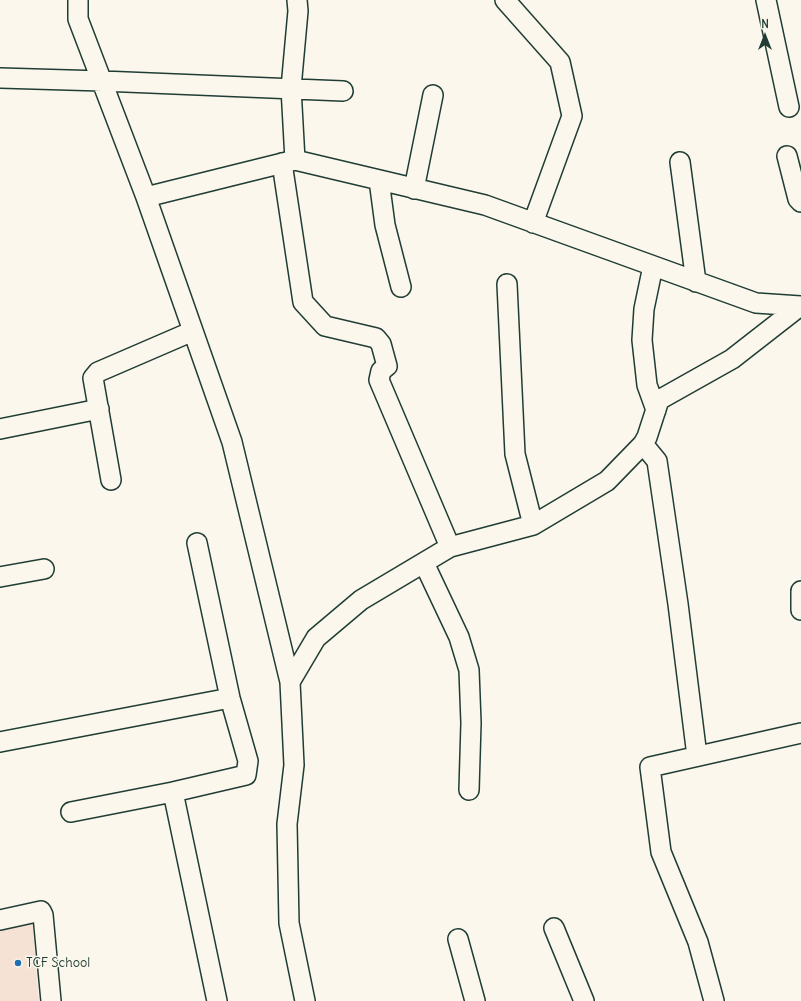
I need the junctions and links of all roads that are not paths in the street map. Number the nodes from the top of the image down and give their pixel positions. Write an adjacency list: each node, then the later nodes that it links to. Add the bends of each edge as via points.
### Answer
1 (78, 0): 6 (street, via 78,19)
2 (297, 0): 7 (street)
3 (505, 0): 18 (street, via 560,62 572,116)
4 (766, 0): 10 (street)
5 (0, 78): 6 (street)
6 (102, 81): 7 (street); 16 (street)
7 (291, 88): 8 (street); 12 (street)
8 (343, 91)
9 (432, 95): 15 (street)
10 (789, 107)
11 (787, 156): 17 (street)
12 (289, 162): 14 (street); 16 (street); 32 (street, via 303,302 325,326 376,338 381,344 387,366 381,371 379,380)
13 (680, 162): 20 (street)
14 (379, 180): 15 (street); 22 (street, via 385,225)
15 (414, 188): 18 (street, via 485,205)
16 (146, 197): 24 (street)
17 (801, 202)
18 (533, 223): 19 (street)
19 (653, 266): 20 (street); 26 (street, via 644,309 642,340 647,385)
20 (696, 282): 23 (street, via 756,303)
21 (507, 284): 30 (street, via 515,454)
22 (401, 287)
23 (800, 306): 26 (street, via 732,359 659,400)
24 (192, 331): 25 (street, via 98,372 93,378); 38 (street, via 232,442)
25 (99, 409): 27 (street); 29 (street)
26 (656, 410): 28 (street)
27 (0, 429)
28 (643, 444): 30 (street, via 607,481); 42 (street, via 657,461)
29 (111, 480)
30 (533, 525): 32 (street)
31 (197, 543): 39 (street)
32 (450, 547): 33 (street)
33 (424, 563): 38 (street, via 361,600 316,638); 43 (street, via 459,637 469,670)
34 (44, 569): 35 (street)
35 (0, 577)
36 (801, 591): 37 (street)
37 (801, 610)
38 (290, 682): 51 (street, via 294,765 287,824 289,923)
39 (230, 698): 41 (street); 44 (street, via 248,761 246,775)
40 (801, 733): 42 (street)
41 (0, 742)
42 (697, 756): 54 (street, via 650,767 661,852 698,942)
43 (469, 790)
44 (173, 792): 45 (street); 50 (street)
45 (71, 812)
46 (1, 917): 49 (street, via 42,911)
47 (554, 928): 53 (street)
48 (458, 939): 52 (street)
49 (51, 1001)
50 (217, 1001)
51 (305, 1001)
52 (475, 1001)
53 (584, 1001)
54 (714, 1001)

